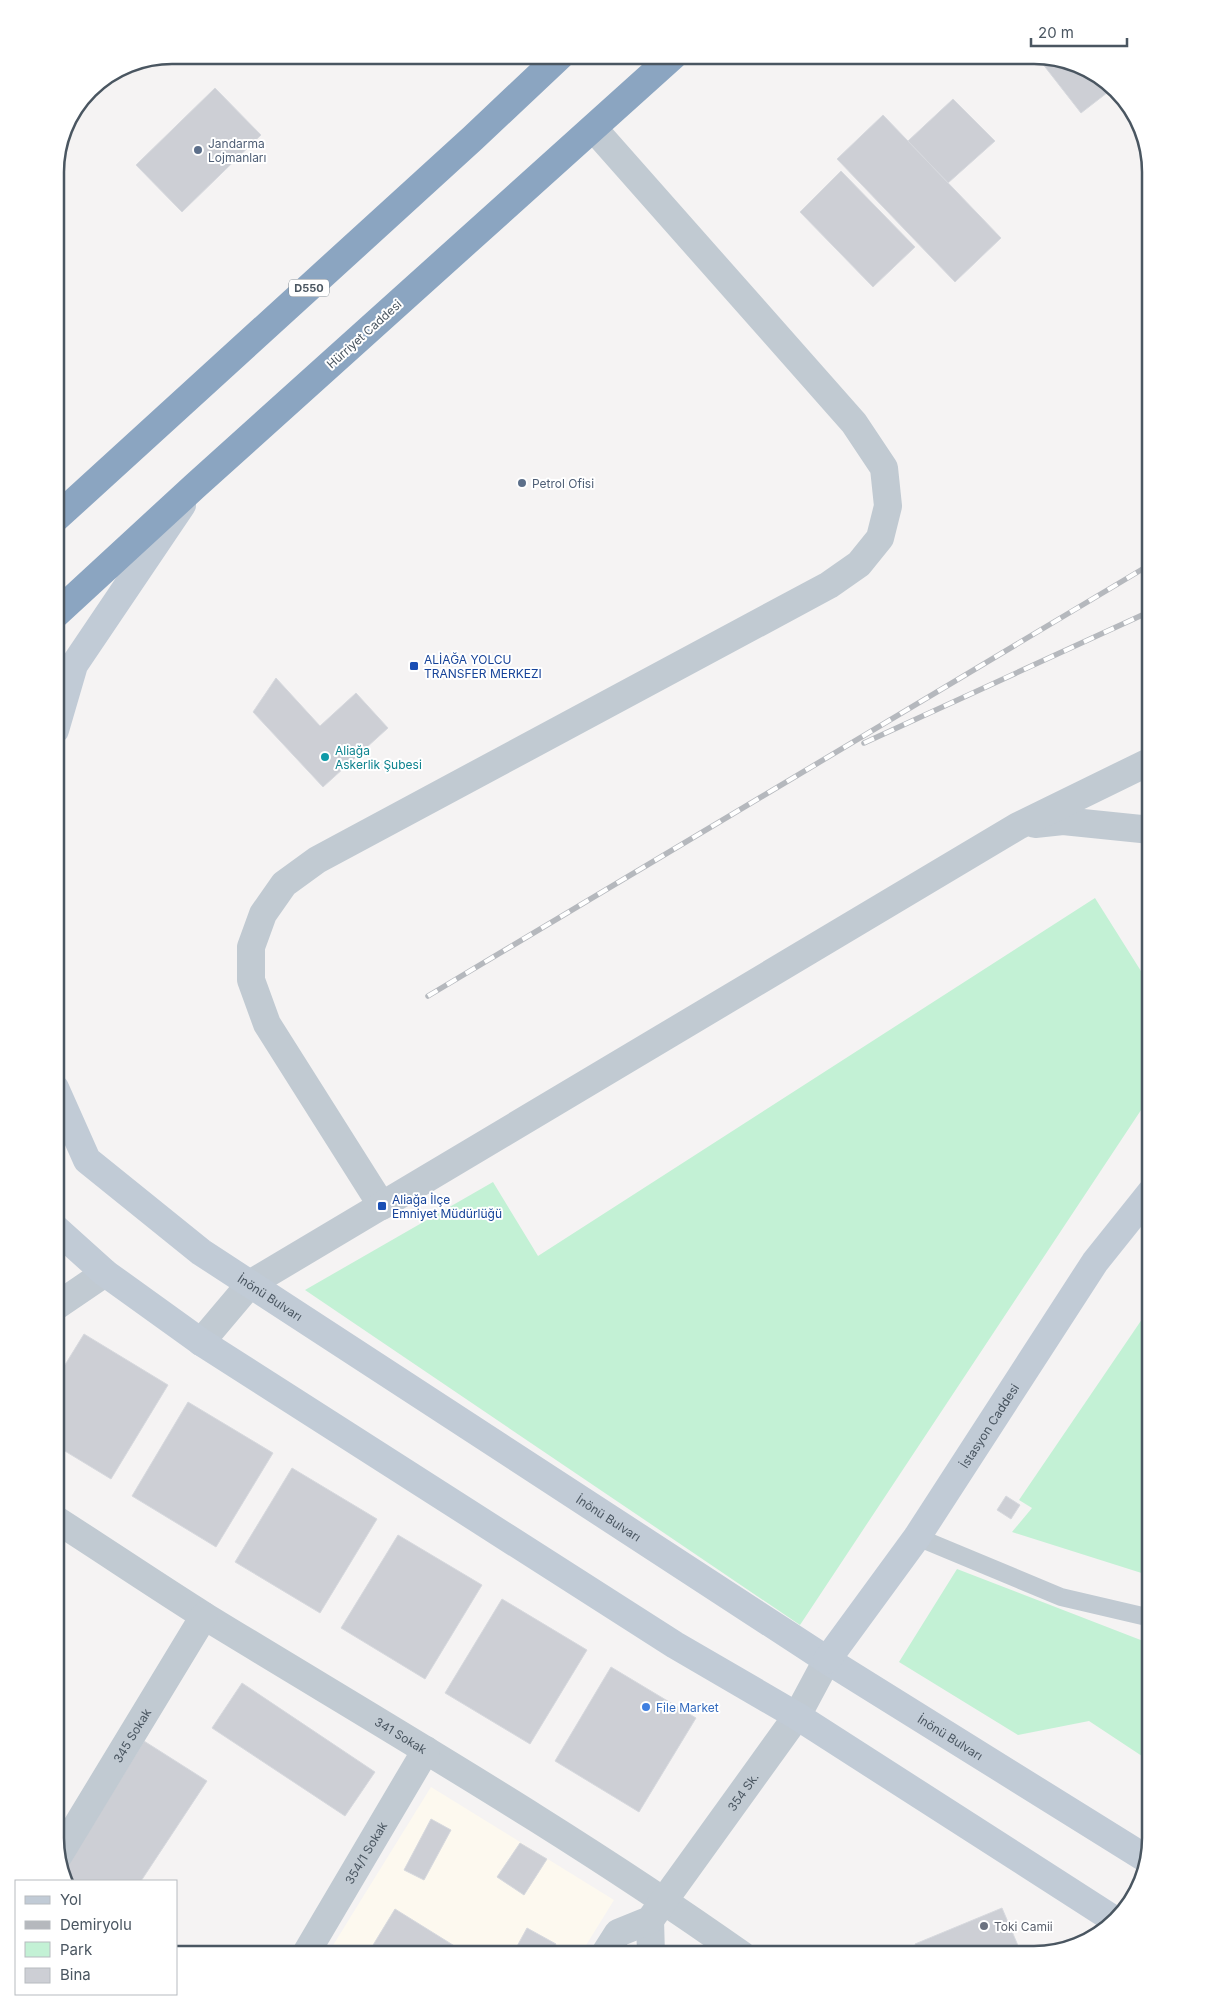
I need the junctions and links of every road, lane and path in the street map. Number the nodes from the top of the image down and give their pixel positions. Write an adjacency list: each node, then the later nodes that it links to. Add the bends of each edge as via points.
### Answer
1 (552, 64): 5 (highway, D550)
2 (664, 64): 3 (highway, Hürriyet Caddesi)
3 (594, 129): 4 (highway, Hürriyet Caddesi); 13 (street, via 854,423 884,468 888,506 880,538 859,564 829,585 318,860 278,892 263,914 251,947 251,980 267,1024)
4 (195, 486): 6 (highway, Hürriyet Caddesi); 7 (street, via 74,665)
5 (64, 511)
6 (64, 607)
7 (64, 699)
8 (1142, 765): 9 (street)
9 (1018, 826): 10 (street, via 1063,821); 13 (street)
10 (1142, 829)
11 (64, 1108): 16 (street, İnönü Bulvarı, via 87,1160 201,1252)
12 (1142, 1203): 20 (street, İstasyon Caddesi, via 1095,1262)
13 (382, 1206): 16 (street)
14 (64, 1236): 15 (street)
15 (105, 1273): 17 (street); 18 (street)
16 (250, 1284): 18 (street); 23 (street, İnönü Bulvarı)
17 (64, 1300)
18 (201, 1342): 24 (street, via 675,1645)
19 (64, 1525): 21 (street, 341 Sokak)
20 (917, 1537): 22 (lane, via 1061,1596); 23 (street, İstasyon Caddesi)
21 (204, 1616): 25 (street, 341 Sokak); 26 (street, 345 Sokak)
22 (1142, 1616)
23 (827, 1660): 24 (street, 354 Sk.); 27 (street, İnönü Bulvarı)
24 (797, 1716): 28 (street, 354 Sk.); 29 (street)
25 (426, 1750): 28 (street, 341 Sokak); 30 (street, 354/1 Sokak)
26 (64, 1845)
27 (1141, 1855)
28 (657, 1910): 31 (street, via 618,1933); 32 (street); 33 (street, 341 Sokak)
29 (1109, 1917)
30 (310, 1946)
31 (610, 1946)
32 (652, 1946)
33 (725, 1946)

